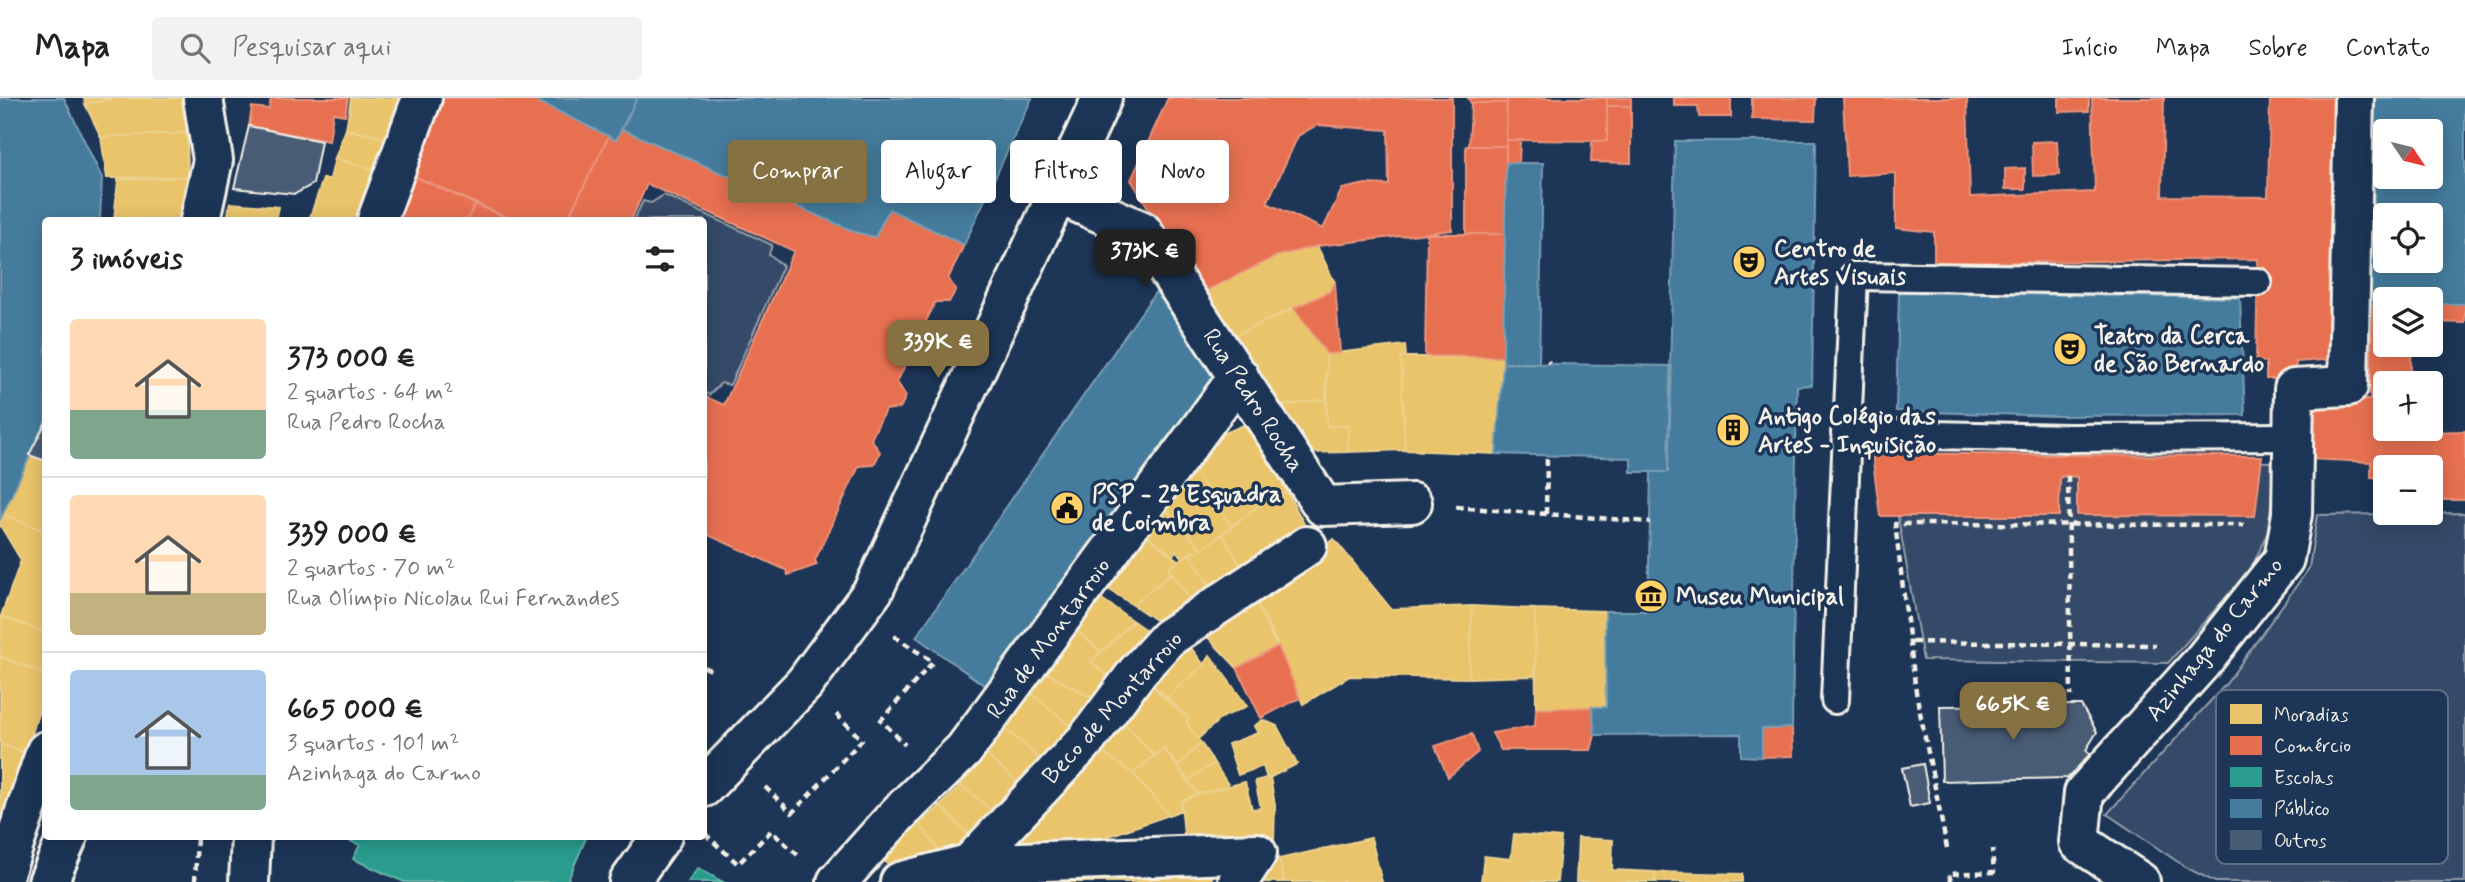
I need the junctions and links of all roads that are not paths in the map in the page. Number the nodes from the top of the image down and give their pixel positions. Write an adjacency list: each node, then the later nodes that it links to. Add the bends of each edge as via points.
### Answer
1 (203, 98): 8 (street, via 213,160)
2 (422, 98): 9 (street)
3 (1102, 98): 5 (street)
4 (2354, 98): 13 (street, Azinhaga do Carmo, via 2344,283 2348,386 2294,389)
5 (1083, 140)
6 (1054, 203): 18 (street, via 873,591 804,684)
7 (1078, 203): 11 (street, Rua Pedro Rocha, via 1142,231)
8 (201, 217)
9 (378, 217)
10 (2258, 282): 12 (lane, via 1854,276)
11 (1239, 376): 14 (street, Rua Pedro Rocha, via 1323,506); 27 (street, Rua de Montarroio, via 964,750)
12 (1845, 433): 13 (lane); 16 (lane)
13 (2293, 437): 30 (street, Azinhaga do Carmo, via 2292,514 2284,559 2202,662 2084,793 2079,842)
14 (1412, 503)
15 (1307, 546): 22 (street, Beco de Montarroio, via 1168,638 1107,708 1087,739)
16 (1835, 700)
17 (42, 763): 23 (street)
18 (707, 784)
19 (66, 840): 24 (street)
20 (251, 840): 25 (street)
21 (659, 840): 26 (street)
22 (969, 864): 28 (street); 29 (street, via 1257,853)
23 (1, 882)
24 (48, 882)
25 (248, 882)
26 (629, 882)
27 (837, 882)
28 (900, 882)
29 (1238, 882)
30 (2140, 882)

